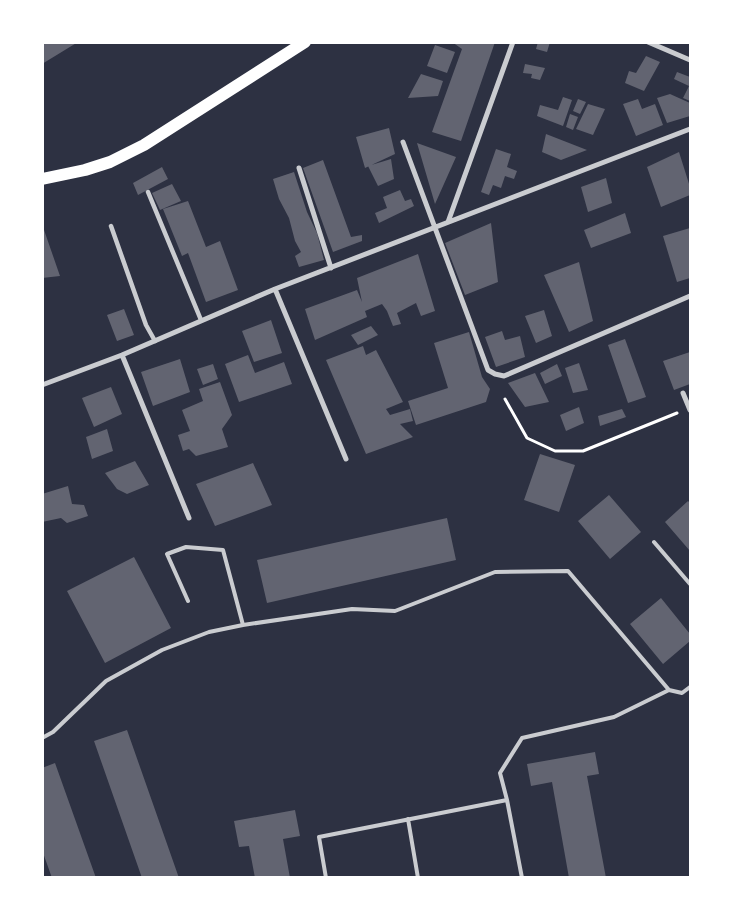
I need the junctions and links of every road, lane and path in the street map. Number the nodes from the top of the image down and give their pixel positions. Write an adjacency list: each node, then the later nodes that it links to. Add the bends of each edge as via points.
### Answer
1 (305, 42): 8 (main road, via 144,145 110,162)
2 (513, 42): 10 (street)
3 (648, 42): 4 (street)
4 (690, 60)
5 (690, 129): 10 (street)
6 (403, 142): 12 (street)
7 (299, 168): 13 (street)
8 (42, 180)
9 (148, 192): 16 (street)
10 (448, 222): 12 (street)
11 (111, 226): 17 (street, via 146,325)
12 (434, 228): 13 (street); 15 (street, via 488,370 495,374 504,376)
13 (331, 268): 14 (street)
14 (276, 289): 16 (street); 23 (street)
15 (690, 296)
16 (202, 320): 17 (street)
17 (155, 341): 18 (street)
18 (122, 355): 19 (street); 24 (street)
19 (42, 384)
20 (684, 393): 22 (street)
21 (505, 399): 22 (path, via 527,438 555,451 584,451)
22 (690, 409)
23 (346, 458)
24 (189, 518)
25 (654, 542): 26 (lane)
26 (690, 584)
27 (188, 601): 28 (lane, via 167,554 186,547 223,550)
28 (243, 625): 30 (lane, via 352,609 395,611 495,572 568,571); 31 (lane, via 210,632 162,650 106,681 53,732)
29 (690, 687): 30 (lane, via 682,693)
30 (669, 690): 32 (lane, via 614,717 522,738 500,773)
31 (42, 738)
32 (507, 800): 33 (lane); 36 (lane)
33 (408, 819): 34 (lane, via 319,837); 35 (lane)
34 (326, 878)
35 (418, 878)
36 (522, 878)

